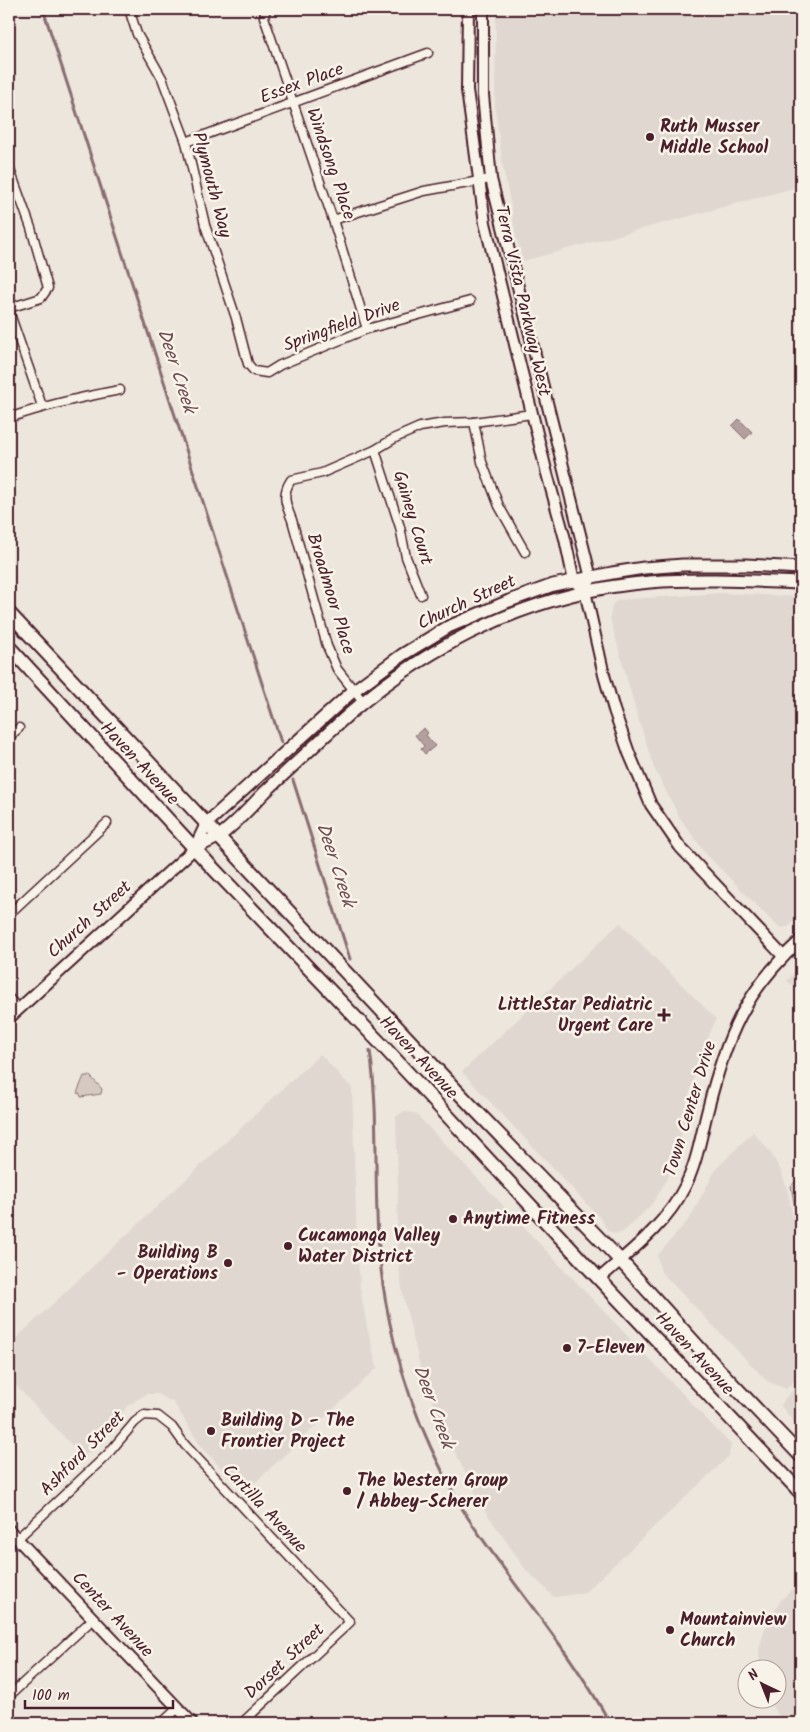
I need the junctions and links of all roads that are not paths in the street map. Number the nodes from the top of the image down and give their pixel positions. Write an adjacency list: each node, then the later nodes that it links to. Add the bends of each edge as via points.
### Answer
1 (129, 9): 7 (street, Plymouth Way, via 137,34 162,78)
2 (266, 9): 6 (street, Windsong Place, via 264,17)
3 (468, 9): 10 (street, Terra Vista Parkway West, via 467,90)
4 (483, 9): 9 (street, Terra Vista Parkway West, via 483,95)
5 (428, 53): 6 (street, Essex Place)
6 (293, 104): 7 (street, Essex Place); 11 (street, Windsong Place)
7 (186, 142): 15 (street, Plymouth Way, via 204,225 248,364)
8 (9, 168): 13 (street, via 48,288 41,298)
9 (492, 178): 10 (street); 24 (street, Terra Vista Parkway West)
10 (478, 181): 11 (street, via 424,191); 18 (street, Terra Vista Parkway West, via 485,223)
11 (333, 220): 14 (street, Windsong Place)
12 (470, 301): 14 (street, Springfield Drive)
13 (9, 309): 17 (street)
14 (367, 329): 15 (street, Springfield Drive, via 267,373)
15 (254, 371)
16 (120, 390): 17 (street)
17 (42, 406): 19 (street)
18 (532, 414): 20 (street); 25 (street, Terra Vista Parkway West, via 566,538)
19 (9, 418)
20 (474, 422): 21 (street, via 420,427); 22 (street, via 482,462 499,506)
21 (375, 450): 28 (street, Gainey Court, via 400,527 406,557); 31 (street, Broadmoor Place, via 322,473 291,480 286,488 285,502 327,646 337,669)
22 (525, 552)
23 (801, 568): 24 (main road, Church Street, via 683,565)
24 (591, 578): 25 (main road, Church Street); 27 (street)
25 (574, 581): 27 (street); 31 (main road, Church Street, via 552,585 448,627 402,654)
26 (801, 583): 27 (main road, Church Street, via 675,581)
27 (585, 591): 32 (main road, Church Street, via 534,606 463,636 416,663); 41 (street, via 614,710 651,805 680,847)
28 (421, 595)
29 (9, 613): 36 (main road, Haven Avenue)
30 (9, 647): 38 (main road, Haven Avenue)
31 (353, 691): 32 (street, Broadmoor Place); 36 (main road, Church Street)
32 (363, 702): 37 (main road, Church Street)
33 (19, 728): 34 (street)
34 (9, 737)
35 (106, 823): 39 (street)
36 (208, 824): 37 (main road, Haven Avenue); 38 (main road, Church Street)
37 (219, 836): 38 (main road, Church Street); 45 (main road, Haven Avenue, via 456,1091)
38 (195, 848): 43 (street, Church Street); 46 (main road, Haven Avenue)
39 (9, 914)
40 (801, 940): 41 (street, Town Center Drive)
41 (783, 956): 45 (street, Town Center Drive, via 753,994 731,1033 717,1070 696,1160 685,1188 660,1222)
42 (9, 998): 43 (street)
43 (18, 1009): 44 (street, Church Street)
44 (9, 1018)
45 (620, 1260): 46 (street, Town Center Drive); 48 (main road, Haven Avenue)
46 (599, 1279): 49 (main road, Haven Avenue)
47 (158, 1416): 51 (street, Ashford Street, via 144,1415 135,1422 108,1455); 53 (street, Cartilla Avenue, via 172,1427 185,1446)
48 (801, 1456)
49 (801, 1493)
50 (9, 1530): 51 (street, Center Avenue)
51 (13, 1538): 52 (street, Center Avenue)
52 (93, 1619): 54 (street); 55 (street, Center Avenue)
53 (350, 1622): 58 (street, Dorset Street)
54 (9, 1696)
55 (178, 1708): 56 (street); 57 (street, Center Avenue)
56 (162, 1723)
57 (192, 1723)
58 (242, 1723)

